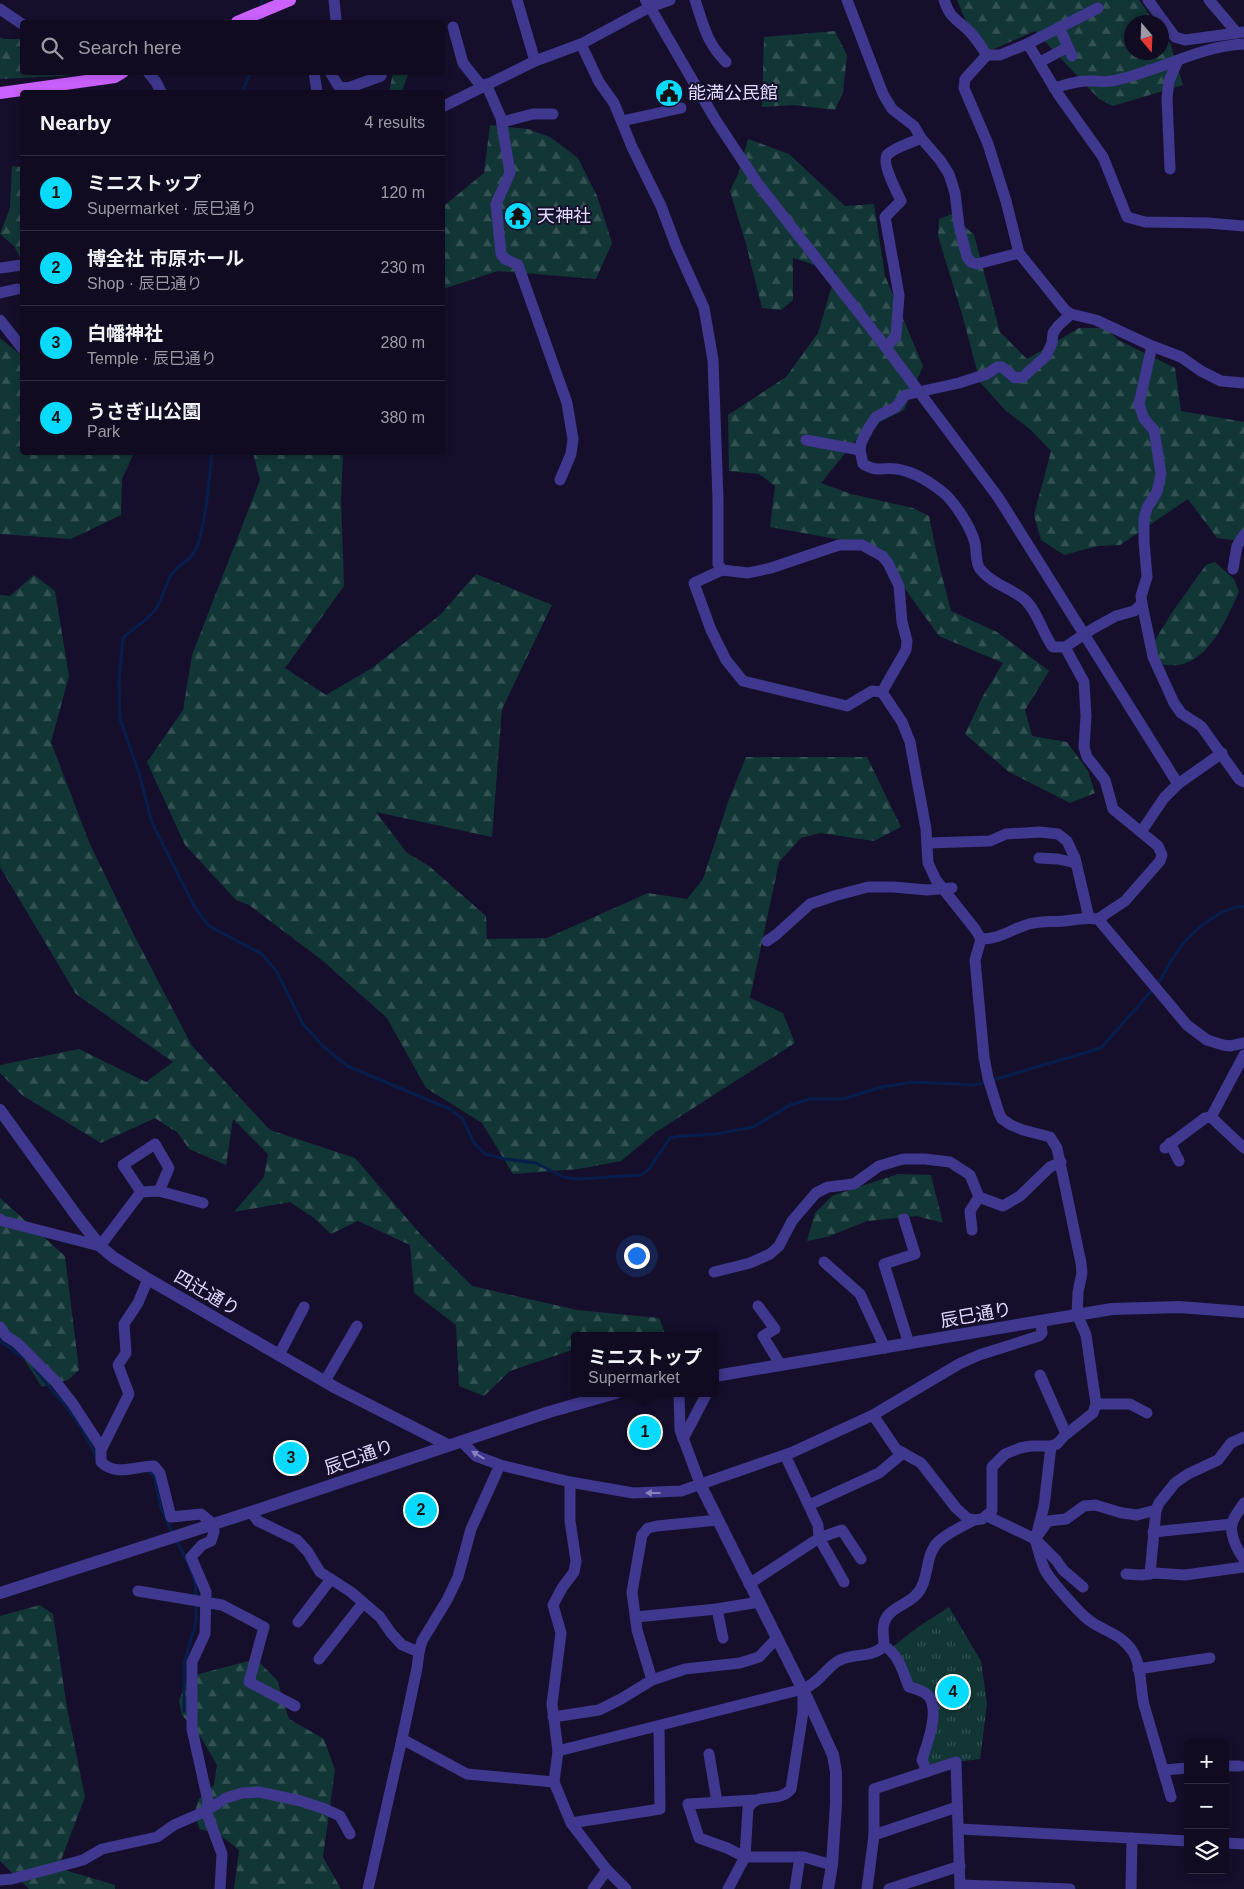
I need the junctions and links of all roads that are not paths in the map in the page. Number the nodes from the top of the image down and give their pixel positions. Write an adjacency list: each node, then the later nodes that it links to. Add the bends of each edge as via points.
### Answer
1 (290, 0): 13 (main road)
2 (334, 0): 14 (street)
3 (518, 0): 24 (street)
4 (670, 0): 10 (street)
5 (695, 0): 25 (street, via 708,41)
6 (847, 0): 43 (street, via 883,94 892,109 914,126)
7 (944, 0): 22 (street, via 957,22 970,32)
8 (1148, 0): 18 (street, via 1175,37 1185,40)
9 (1209, 0): 18 (street)
10 (648, 4): 19 (street); 55 (street, via 715,119 758,184)
11 (1098, 8): 17 (street)
12 (0, 9): 15 (street)
13 (242, 20)
14 (337, 20)
15 (20, 23)
16 (453, 27): 32 (street, via 463,63)
17 (1059, 27): 20 (street); 26 (street, via 1070,52)
18 (1241, 32)
19 (581, 44): 24 (street); 41 (street)
20 (1027, 44): 22 (street, via 1000,55); 26 (street)
21 (1244, 44): 23 (street, via 1230,44)
22 (987, 55): 46 (street, via 965,78 964,88 988,144)
23 (1178, 60): 33 (street, via 1108,82 1087,80); 44 (street, via 1169,81 1167,98)
24 (535, 61): 32 (street)
25 (726, 62)
26 (1040, 62): 33 (street)
27 (109, 75): 37 (main road)
28 (150, 75): 34 (street)
29 (314, 75): 35 (street)
30 (332, 75): 36 (street, via 339,87)
31 (381, 76): 36 (street)
32 (484, 86): 38 (street); 42 (street)
33 (1054, 88): 45 (street, via 1103,157 1127,217 1145,222)
34 (160, 90)
35 (317, 90)
36 (349, 90)
37 (0, 92)
38 (445, 106)
39 (681, 108): 41 (street)
40 (553, 114): 42 (street, via 533,114)
41 (622, 121): 63 (street, via 704,308 714,360 717,559)
42 (502, 122): 60 (street, via 510,173 496,204 501,254 518,264 567,403 573,439 571,454)
43 (920, 138): 46 (street, via 949,174 959,226 971,262 983,264); 55 (street, via 889,154 886,159 901,201 885,217 899,295 896,336)
44 (1170, 169)
45 (1244, 226)
46 (1019, 253): 51 (street)
47 (20, 265): 48 (street)
48 (0, 268)
49 (18, 289): 50 (street)
50 (0, 294)
51 (1071, 314): 54 (street, via 1096,320); 57 (street, via 1053,333 1046,356 1023,378 1015,378 998,367 987,374)
52 (0, 320): 53 (street)
53 (20, 345)
54 (1152, 346): 56 (street, via 1181,356 1201,372 1221,380); 64 (street, via 1139,404 1144,418 1154,430 1161,474 1157,492 1144,519 1148,577)
55 (886, 348): 57 (street)
56 (1244, 383)
57 (918, 391): 59 (street, via 905,395 896,406 876,417); 65 (street, via 998,497)
58 (806, 440): 59 (street)
59 (860, 450): 66 (street, via 863,464 871,468 906,470 943,491 968,526 975,543 978,567 1004,588 1023,598 1053,647)
60 (560, 480)
61 (1244, 535): 62 (street, via 1237,546)
62 (1233, 568)
63 (722, 570): 67 (street, via 694,583 726,660 743,681 847,706 872,692); 67 (street, via 748,573 839,545 862,545 882,556 899,586 907,641 906,650)
64 (1142, 604): 65 (street, via 1134,611 1116,616); 68 (street, via 1153,657 1174,703 1181,713 1202,726)
65 (1085, 633): 66 (street); 70 (street)
66 (1066, 647): 71 (street, via 1084,682 1084,747 1087,757 1105,780 1113,809)
67 (882, 692): 72 (street, via 902,722 910,742)
68 (1222, 753): 69 (street); 70 (street)
69 (1244, 782)
70 (1178, 784): 71 (street)
71 (1140, 832): 76 (street, via 1158,846 1162,855 1160,861 1125,901)
72 (927, 843): 74 (street, via 990,841 1006,834 1058,834 1067,841); 75 (street, via 928,863)
73 (1039, 858): 74 (street)
74 (1076, 863): 76 (street)
75 (947, 888): 77 (street); 78 (street, via 868,888 834,896 810,904)
76 (1093, 918): 77 (street, via 1028,924 1000,937); 80 (street, via 1187,1026 1207,1040)
77 (981, 939): 87 (street, via 975,960 984,1057 999,1113 1011,1125 1050,1137)
78 (767, 942)
79 (1244, 1043): 80 (street)
80 (1223, 1046): 81 (street, via 1228,1053)
81 (1244, 1050)
82 (1244, 1055): 84 (street)
83 (0, 1110): 95 (street, 四辻通り)
84 (1211, 1117): 85 (street); 86 (street, via 1204,1118 1168,1145)
85 (1244, 1148)
86 (1179, 1161)
87 (1061, 1162): 90 (street, via 1050,1167 1020,1196 1003,1206); 102 (street, via 1081,1263)
88 (159, 1191): 89 (street); 89 (street, via 169,1168 155,1144 123,1165); 91 (street)
89 (141, 1192): 95 (street)
90 (979, 1197): 94 (street, via 970,1211); 97 (street, via 970,1175 950,1162 925,1158 879,1166 854,1184 828,1187 816,1194 792,1221 779,1246 770,1254)
91 (203, 1203)
92 (0, 1219): 95 (street)
93 (904, 1219): 106 (street, via 915,1254 884,1264)
94 (972, 1230)
95 (100, 1246): 98 (street, 四辻通り)
96 (824, 1262): 107 (street, via 860,1294)
97 (714, 1272)
98 (148, 1280): 108 (street, 四辻通り); 125 (street, via 124,1324 126,1353 118,1365 130,1394)
99 (758, 1306): 109 (street, via 775,1329 764,1336)
100 (304, 1307): 108 (street)
101 (1244, 1312): 102 (street, 辰巳通り, via 1147,1307)
102 (1077, 1314): 103 (street, 辰巳通り); 116 (street, via 1086,1335)
103 (1040, 1322): 106 (street, 辰巳通り); 118 (street, via 1043,1330 1039,1336 960,1364)
104 (358, 1326): 112 (street)
105 (0, 1327): 125 (street, via 55,1381)
106 (909, 1344): 107 (street, 辰巳通り)
107 (885, 1348): 109 (street, 辰巳通り)
108 (279, 1355): 112 (street, 四辻通り)
109 (780, 1364): 110 (street, 辰巳通り)
110 (719, 1375)
111 (1040, 1375): 119 (street)
112 (325, 1381): 123 (street, 四辻通り)
113 (602, 1397): 122 (street, 辰巳通り)
114 (679, 1397): 121 (street)
115 (705, 1397): 121 (street)
116 (1096, 1404): 117 (street, via 1130,1404); 119 (street, via 1093,1413)
117 (1147, 1413)
118 (873, 1416): 126 (street, via 889,1441); 127 (street)
119 (1066, 1434): 124 (street)
120 (1244, 1437): 133 (street, via 1231,1443 1218,1460 1175,1483)
121 (683, 1439): 130 (street)
122 (462, 1442): 123 (street, 辰巳通り); 128 (street, one-way to 122, via 476,1456)
123 (448, 1446): 134 (street, 辰巳通り)
124 (1051, 1446): 135 (street, via 1020,1448 1005,1454 992,1467 992,1511); 142 (street, via 1044,1506)
125 (101, 1450): 138 (street, via 102,1462 114,1470 154,1466 160,1473 171,1517 201,1514)
126 (903, 1453): 132 (street, via 879,1473); 137 (street, via 921,1463 956,1508)
127 (785, 1455): 130 (street); 132 (street)
128 (500, 1465): 129 (street); 163 (street, via 471,1530 458,1577)
129 (570, 1482): 130 (street, one-way to 129, via 681,1491 633,1493); 170 (street, via 570,1521 576,1561 574,1572 553,1606 561,1633)
130 (701, 1486): 136 (street)
131 (1244, 1503): 139 (street)
132 (809, 1505): 141 (street, via 818,1525)
133 (1156, 1510): 140 (street); 142 (street, via 1136,1515 1095,1505 1084,1506 1066,1519 1048,1521)
134 (251, 1512): 138 (street, 辰巳通り); 148 (street, via 258,1521 297,1540 320,1572)
135 (987, 1516): 137 (street); 142 (street)
136 (718, 1520): 150 (street); 158 (street, via 648,1528 642,1536 632,1592)
137 (974, 1520): 162 (street, via 938,1542 916,1596 886,1618)
138 (213, 1524): 153 (street, 辰巳通り); 154 (street, via 211,1541 191,1557 206,1592)
139 (1232, 1524): 140 (street); 143 (street, via 1231,1529)
140 (1153, 1532): 147 (street)
141 (819, 1538): 144 (street, via 842,1530); 149 (street); 150 (street)
142 (1035, 1539): 151 (street); 166 (street, via 1046,1571 1090,1621 1125,1641 1134,1653)
143 (1242, 1554)
144 (861, 1558)
145 (1244, 1567): 147 (street, via 1185,1575)
146 (1126, 1574): 147 (street)
147 (1150, 1574)
148 (331, 1579): 156 (street); 159 (street)
149 (844, 1582)
150 (750, 1584): 155 (street)
151 (1083, 1587)
152 (138, 1591): 154 (street)
153 (0, 1593)
154 (206, 1602): 169 (street, via 222,1606 264,1627 249,1682); 185 (street, via 205,1634 192,1662 192,1729 208,1801)
155 (758, 1602): 157 (street); 161 (street)
156 (363, 1603): 163 (street, via 380,1617 402,1645); 165 (street)
157 (717, 1609): 158 (street); 160 (street)
158 (636, 1617): 167 (street)
159 (298, 1622)
160 (723, 1638)
161 (777, 1638): 167 (street, via 759,1657 740,1663 685,1669); 168 (street)
162 (884, 1646): 168 (street, via 879,1651 838,1660 814,1685); 179 (street, via 898,1661 910,1687 930,1697 934,1708 922,1760)
163 (419, 1652): 172 (street)
164 (1210, 1658): 166 (street)
165 (319, 1659)
166 (1138, 1669): 178 (street, via 1140,1691)
167 (652, 1680): 170 (street, via 599,1710)
168 (803, 1690): 171 (street); 182 (street, via 803,1712 791,1789 776,1798); 196 (street, via 829,1744 836,1772)
169 (295, 1706)
170 (553, 1717): 173 (street)
171 (659, 1726): 173 (street); 186 (street, via 660,1809)
172 (402, 1739): 180 (street, via 467,1774); 202 (street)
173 (558, 1751): 180 (street)
174 (709, 1754): 183 (street)
175 (1229, 1766): 176 (street)
176 (1240, 1766)
177 (1184, 1768): 178 (street)
178 (1163, 1770): 181 (street)
179 (927, 1772): 184 (street, via 956,1762); 189 (street, via 874,1789)
180 (554, 1782): 186 (street)
181 (1172, 1797)
182 (754, 1800): 183 (street); 194 (street, via 748,1808)
183 (717, 1802): 194 (street, via 688,1804 699,1838)
184 (958, 1807): 187 (street); 189 (street)
185 (206, 1811): 188 (street, via 226,1798 259,1792 325,1809 340,1816); 199 (street, via 174,1825 157,1837 102,1849 83,1860); 201 (street, via 222,1854)
186 (571, 1823): 198 (street)
187 (959, 1829): 190 (street); 197 (street)
188 (350, 1834)
189 (874, 1835): 208 (street)
190 (1132, 1838): 191 (street); 211 (street)
191 (1184, 1841)
192 (1229, 1843): 193 (street)
193 (1244, 1844)
194 (745, 1857): 195 (street); 205 (street)
195 (800, 1857): 196 (street); 206 (street)
196 (832, 1865): 207 (street)
197 (960, 1866): 200 (street); 209 (street)
198 (607, 1870): 203 (street); 204 (street)
199 (0, 1880)
200 (960, 1887): 210 (street)
201 (220, 1889)
202 (368, 1889)
203 (593, 1889)
204 (626, 1889)
205 (728, 1889)
206 (795, 1889)
207 (828, 1889)
208 (867, 1889)
209 (889, 1889)
210 (1070, 1889)
211 (1131, 1889)

